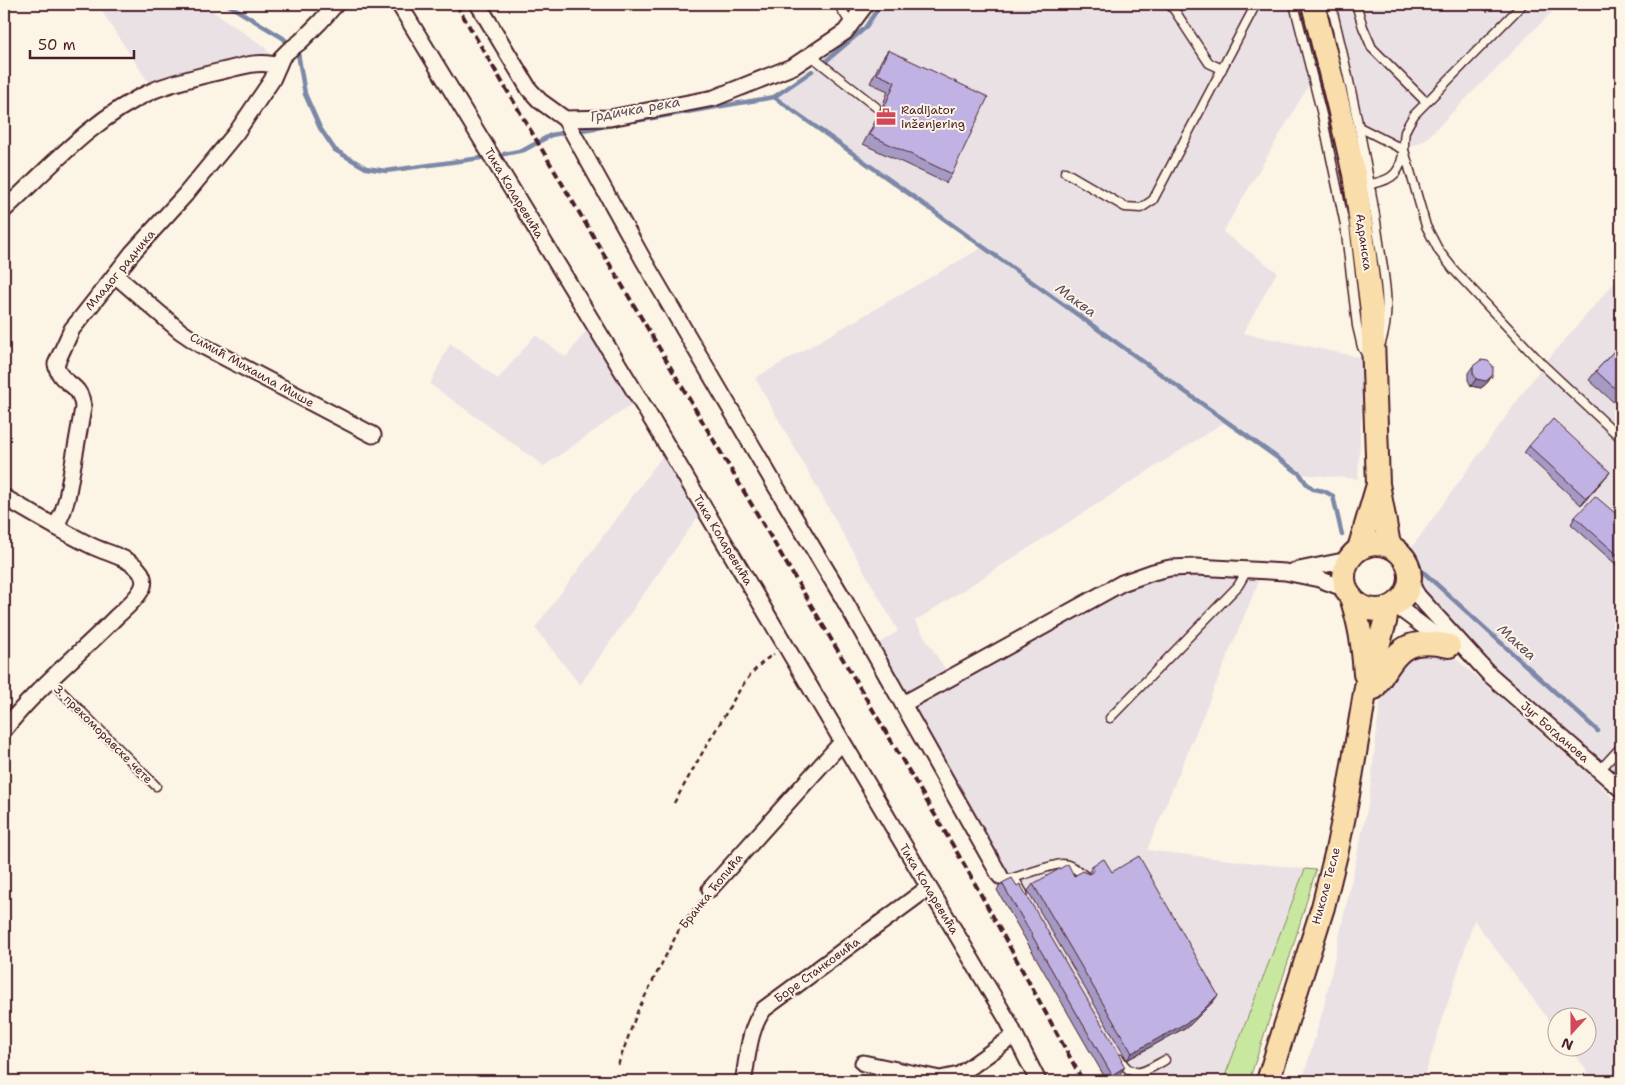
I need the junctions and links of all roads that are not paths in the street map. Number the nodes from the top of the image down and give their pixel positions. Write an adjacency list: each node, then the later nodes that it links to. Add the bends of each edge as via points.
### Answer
1 (336, 4): 14 (street, Младог радника, via 282,58)
2 (399, 4): 45 (street, Тика Коларевића, via 633,388)
3 (478, 4): 18 (street, via 529,89)
4 (838, 4): 12 (lane)
5 (866, 4): 12 (street)
6 (1169, 4): 15 (lane, via 1209,63)
7 (1256, 4): 15 (lane)
8 (1331, 4): 19 (lane)
9 (1356, 4): 16 (lane, via 1372,48)
10 (1523, 4): 16 (lane)
11 (1301, 6): 25 (main road, Адранска, via 1339,108 1354,174 1371,304)
12 (851, 24): 13 (street, via 845,32)
13 (810, 55): 17 (lane); 18 (street, via 794,66 714,98 610,118)
14 (278, 66): 23 (street, via 262,63 225,70 147,94 90,131); 24 (street, Младог радника, via 236,133)
15 (1222, 69): 21 (lane, via 1152,200 1141,208 1125,207)
16 (1426, 102): 20 (lane, via 1414,115 1405,133)
17 (876, 107)
18 (566, 122): 42 (street, via 644,262)
19 (1359, 127): 20 (lane); 22 (lane)
20 (1404, 150): 22 (lane, via 1392,178); 27 (lane, via 1426,226 1439,251 1543,365)
21 (1064, 172)
22 (1371, 184): 25 (lane, via 1387,313 1384,337)
23 (4, 210)
24 (115, 275): 26 (street, Симић Михаила Мише, via 199,344); 30 (street, Младог радника, via 72,329 56,364 60,377 77,389 82,397 83,408 67,498)
25 (1374, 366): 28 (main road, Адранска)
26 (373, 435)
27 (1621, 438)
28 (1378, 484): 31 (main road, Адранска); 32 (main road, Адранска)
29 (4, 497): 30 (street, 3. прекоморавске чете)
30 (56, 527): 40 (street, 3. прекоморавске чете, via 137,568 144,583 89,646 70,660)
31 (1390, 545): 32 (main road, via 1369,544); 35 (main road, via 1405,557 1411,574)
32 (1354, 554): 34 (street); 36 (main road, via 1345,569 1344,579)
33 (1246, 570): 34 (street); 42 (street, via 1170,568 1122,583); 43 (lane, via 1238,586)
34 (1285, 572): 36 (street, via 1319,579)
35 (1410, 583): 37 (main road, via 1402,599); 39 (street, via 1423,602)
36 (1349, 593): 37 (main road, via 1358,604 1367,608); 41 (main road, Николе Тесле, via 1364,648)
37 (1391, 607): 38 (street); 41 (main road, Николе Тесле)
38 (1449, 646): 39 (street); 41 (main road, via 1417,643 1405,647 1395,655)
39 (1489, 674): 47 (street, Југ Богданова)
40 (51, 681): 44 (street, 3. прекоморавске чете); 49 (lane, 3. прекоморавске чете)
41 (1365, 695): 61 (main road, Николе Тесле, via 1347,801 1323,907)
42 (903, 704): 51 (street)
43 (1110, 718)
44 (4, 730)
45 (842, 742): 52 (street, Тика Коларевића); 53 (street, Бранка Ћопића)
46 (1621, 747): 47 (lane)
47 (1600, 770): 48 (street, Југ Богданова)
48 (1619, 783)
49 (156, 786)
50 (1084, 875): 51 (lane, via 1076,868 1059,864)
51 (1007, 877): 54 (lane)
52 (928, 888): 55 (street, Тика Коларевића); 59 (street, Боре Станковића, via 764,1009 757,1019 750,1042)
53 (710, 889)
54 (1029, 904)
55 (1015, 1035): 58 (street, via 959,1075 940,1079); 60 (street, Тика Коларевића)
56 (1114, 1049): 57 (lane, via 1124,1066 1132,1072 1143,1072)
57 (1165, 1060)
58 (864, 1063)
59 (744, 1077)
60 (1038, 1081)
61 (1268, 1081)

